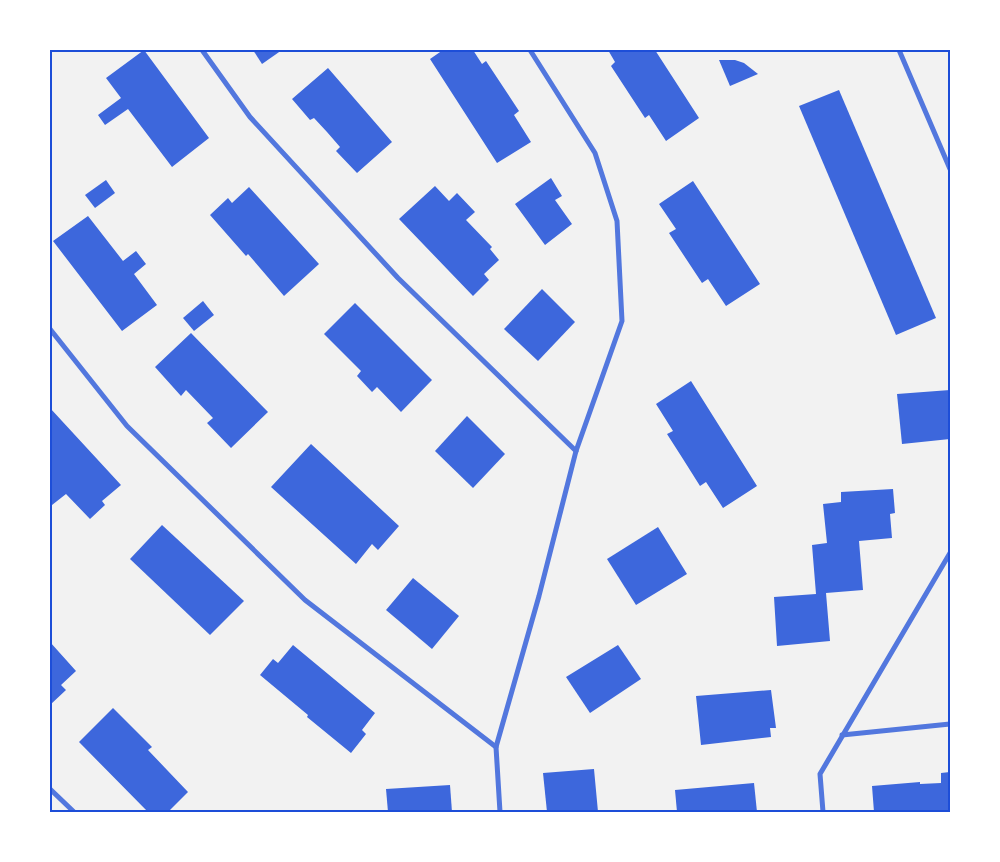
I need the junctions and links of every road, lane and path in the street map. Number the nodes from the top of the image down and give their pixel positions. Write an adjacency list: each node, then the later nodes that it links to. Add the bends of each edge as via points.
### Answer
1 (202, 50): 6 (street, via 250,117 398,278)
2 (530, 50): 6 (street, via 595,154 617,221 622,321)
3 (899, 50): 4 (street)
4 (950, 169)
5 (50, 329): 10 (street, via 127,426 305,600)
6 (576, 451): 10 (street)
7 (950, 554): 9 (street)
8 (950, 724): 9 (street)
9 (842, 735): 14 (street, via 820,774)
10 (496, 747): 13 (street)
11 (50, 789): 12 (street)
12 (74, 812)
13 (500, 812)
14 (823, 812)

